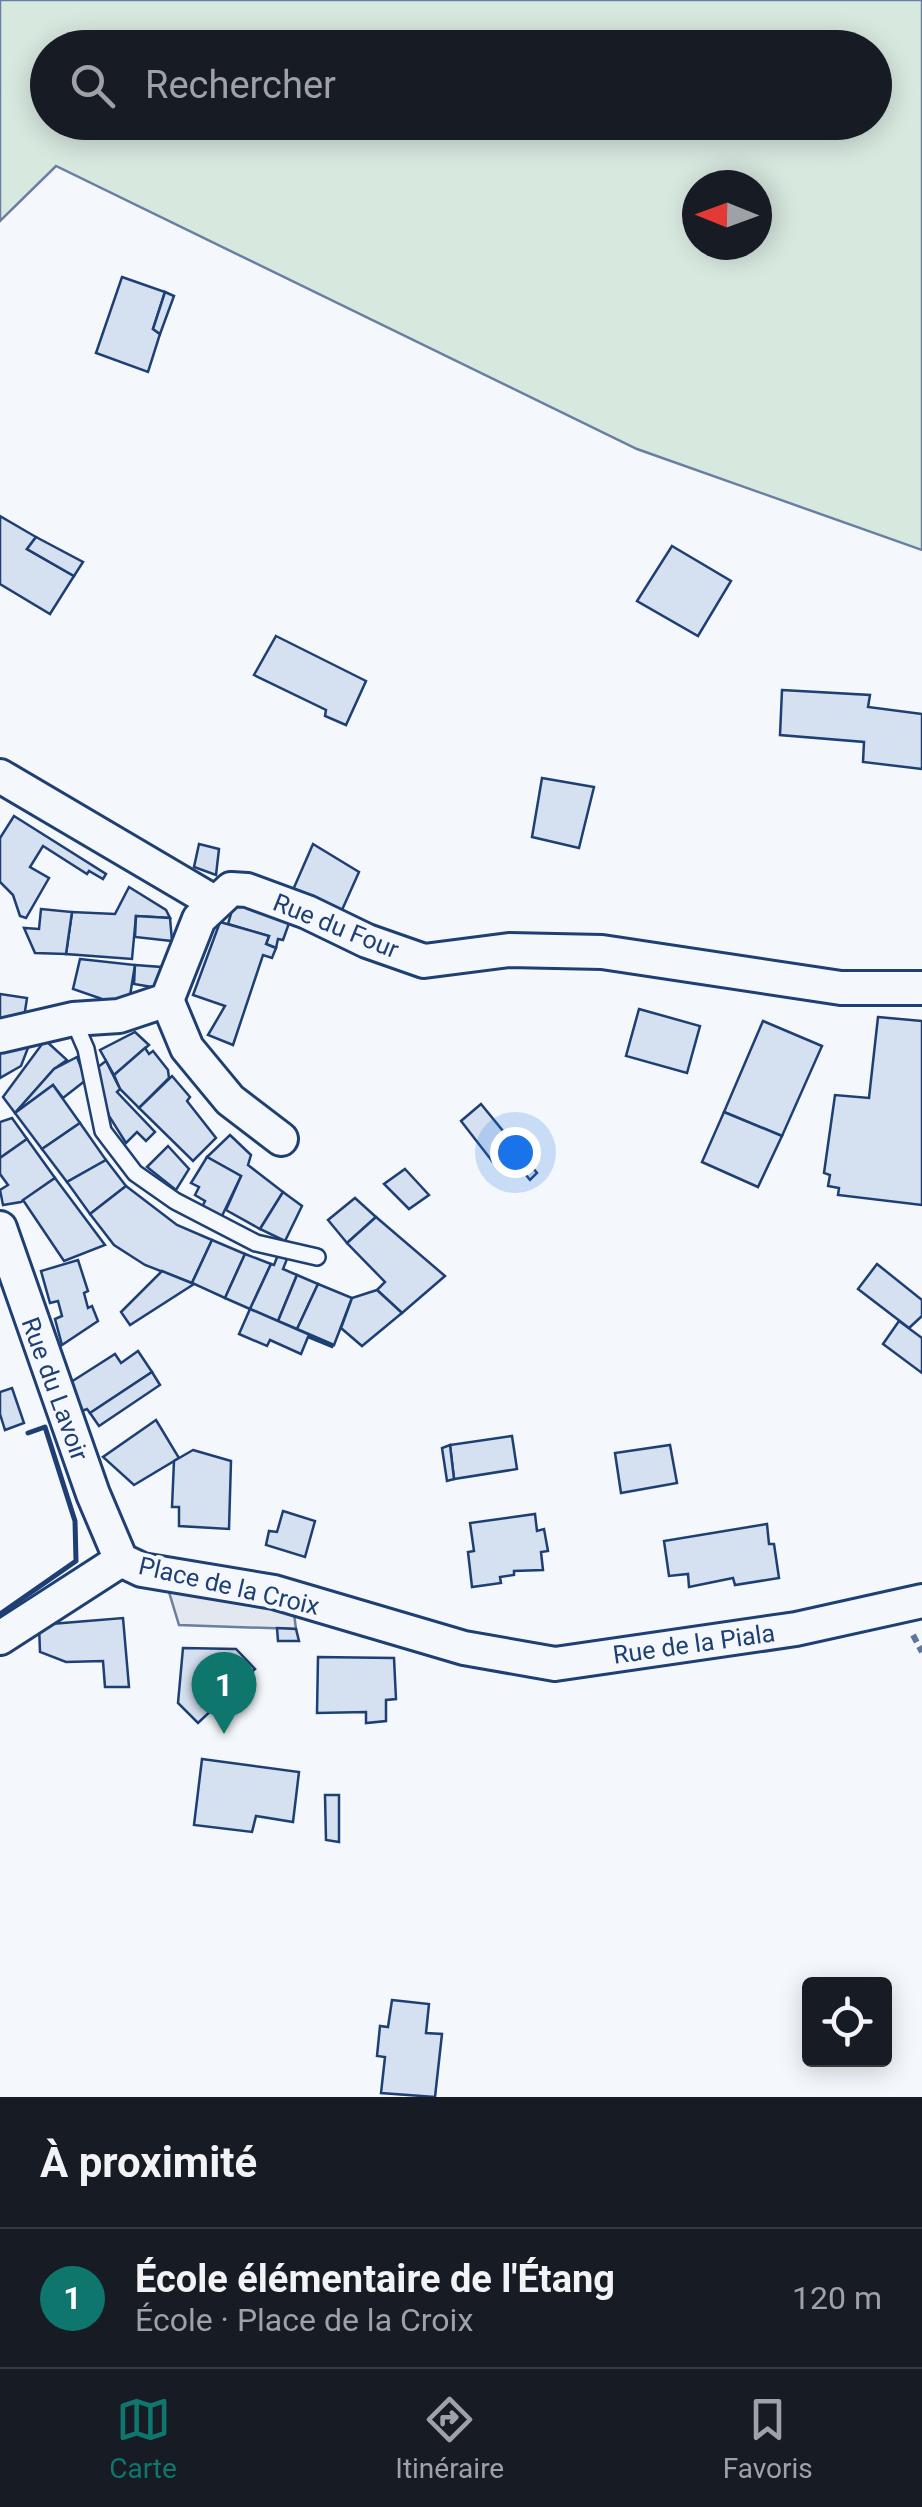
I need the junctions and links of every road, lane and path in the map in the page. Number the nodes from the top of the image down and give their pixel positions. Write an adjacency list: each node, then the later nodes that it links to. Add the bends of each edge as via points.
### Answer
1 (0, 776): 2 (street)
2 (214, 902): 3 (street, Rue du Four, via 231,889 246,890 424,960 509,950 602,952 841,988); 4 (street, via 198,919)
3 (922, 988)
4 (167, 1000): 5 (street, via 119,1016); 7 (street, via 187,1048 230,1100)
5 (74, 1019): 6 (street); 9 (lane, via 103,1131 135,1173 175,1202 256,1243)
6 (0, 1036)
7 (281, 1139)
8 (0, 1228): 10 (street, Rue du Lavoir)
9 (316, 1257)
10 (6, 1262): 11 (street, Rue du Lavoir)
11 (93, 1494): 12 (street, Place de la Croix)
12 (121, 1560): 14 (street); 15 (street, Place de la Croix, via 142,1570 274,1592)
13 (922, 1601): 15 (street, Rue de la Piala, via 796,1629 555,1664)
14 (0, 1638)
15 (464, 1648)

